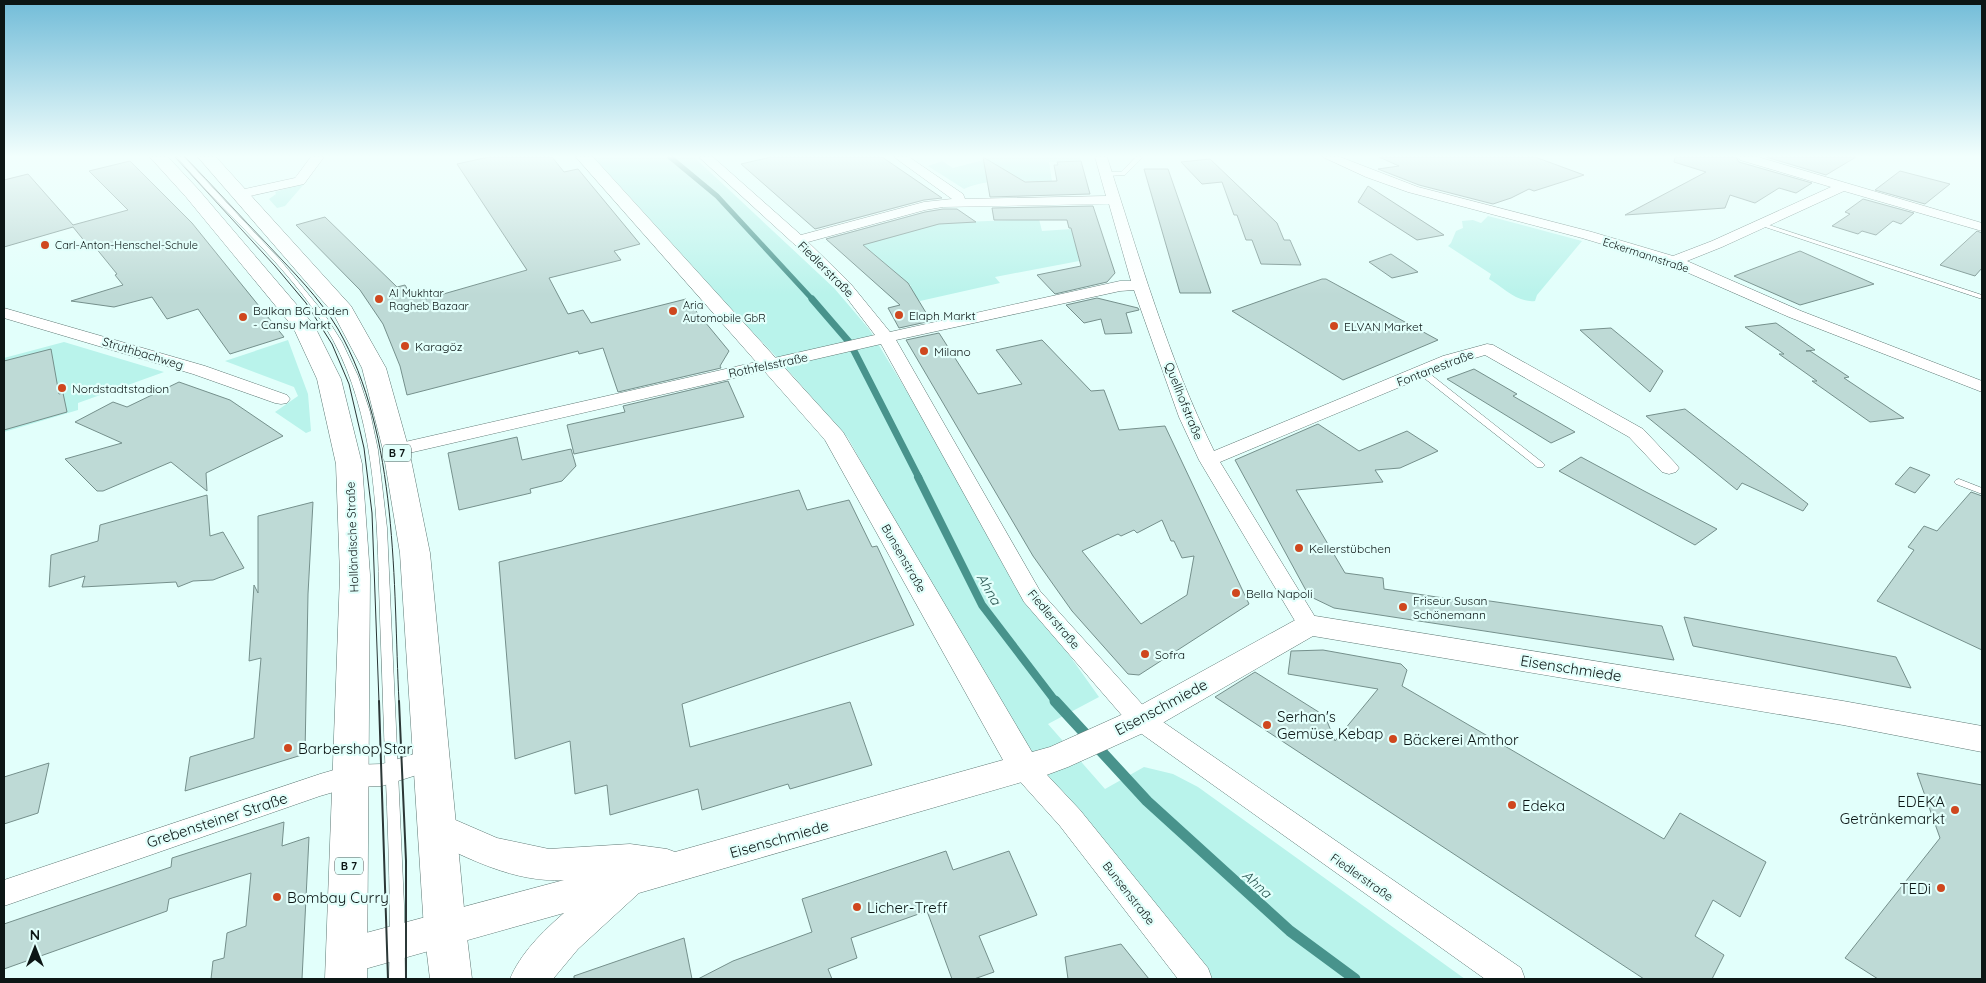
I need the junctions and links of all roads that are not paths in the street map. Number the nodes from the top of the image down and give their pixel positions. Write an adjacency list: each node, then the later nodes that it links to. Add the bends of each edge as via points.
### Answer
1 (200, 203): 36 (main road, Holländische Straße / B 7, via 303,324 329,379 350,464 355,575)
2 (222, 203): 35 (lane, via 303,291 338,343 351,371 366,420 379,503)
3 (248, 203): 24 (main road, B 7, via 344,311 374,368)
4 (626, 203): 20 (street, Bunsenstraße)
5 (756, 203): 14 (street, Fiedlerstraße)
6 (960, 203): 7 (street); 14 (street, via 924,206)
7 (967, 203)
8 (1115, 203): 16 (street, Quellhofstraße)
9 (1460, 203): 15 (street, Eckermannstraße)
10 (1807, 203): 12 (street)
11 (1900, 203): 13 (street)
12 (1761, 224): 15 (street); 17 (lane)
13 (1982, 227)
14 (798, 240): 19 (street, Fiedlerstraße, via 845,286)
15 (1674, 262): 22 (street, Eckermannstraße)
16 (1140, 285): 19 (street, Rothfelsstraße, via 1120,286); 25 (street, Quellhofstraße, via 1188,417)
17 (1982, 297)
18 (4, 313): 23 (street, Struthbachweg, via 199,370)
19 (880, 340): 20 (street, Rothfelsstraße); 31 (street, Fiedlerstraße, via 1032,596)
20 (771, 363): 24 (street, Rothfelsstraße); 34 (street, Bunsenstraße, via 835,436)
21 (1422, 372): 25 (street, Fontanestraße); 26 (lane); 27 (street, Fontanestraße, via 1486,349 1636,434)
22 (1982, 387)
23 (281, 398)
24 (396, 450): 33 (main road, B 7, via 416,552)
25 (1209, 460): 30 (street, Quellhofstraße)
26 (1540, 465)
27 (1669, 468)
28 (1959, 482): 29 (lane)
29 (1982, 491)
30 (1309, 625): 31 (street, Eisenschmiede); 32 (street, Eisenschmiede)
31 (1133, 723): 34 (street, Eisenschmiede, via 1072,752); 48 (street, Fiedlerstraße)
32 (1982, 739)
33 (433, 759): 35 (street, Grebensteiner Straße); 37 (main road, B 7)
34 (1025, 769): 38 (street, Eisenschmiede); 47 (street, Bunsenstraße, via 1070,818)
35 (392, 771): 36 (street, Grebensteiner Straße, via 382,775); 42 (lane)
36 (351, 776): 40 (street, Grebensteiner Straße); 43 (main road, Holländische Straße / B 7)
37 (437, 827): 38 (street, via 492,853 549,865 630,860); 41 (main road, B 7)
38 (680, 867): 39 (street, Eisenschmiede)
39 (632, 878): 41 (street, Eisenschmiede); 46 (street, via 565,936)
40 (4, 893)
41 (445, 929): 42 (street, Eisenschmiede); 45 (main road, B 7)
42 (398, 942): 43 (street, Eisenschmiede); 44 (lane)
43 (346, 968)
44 (397, 979)
45 (451, 979)
46 (529, 979)
47 (1197, 979)
48 (1510, 979)

